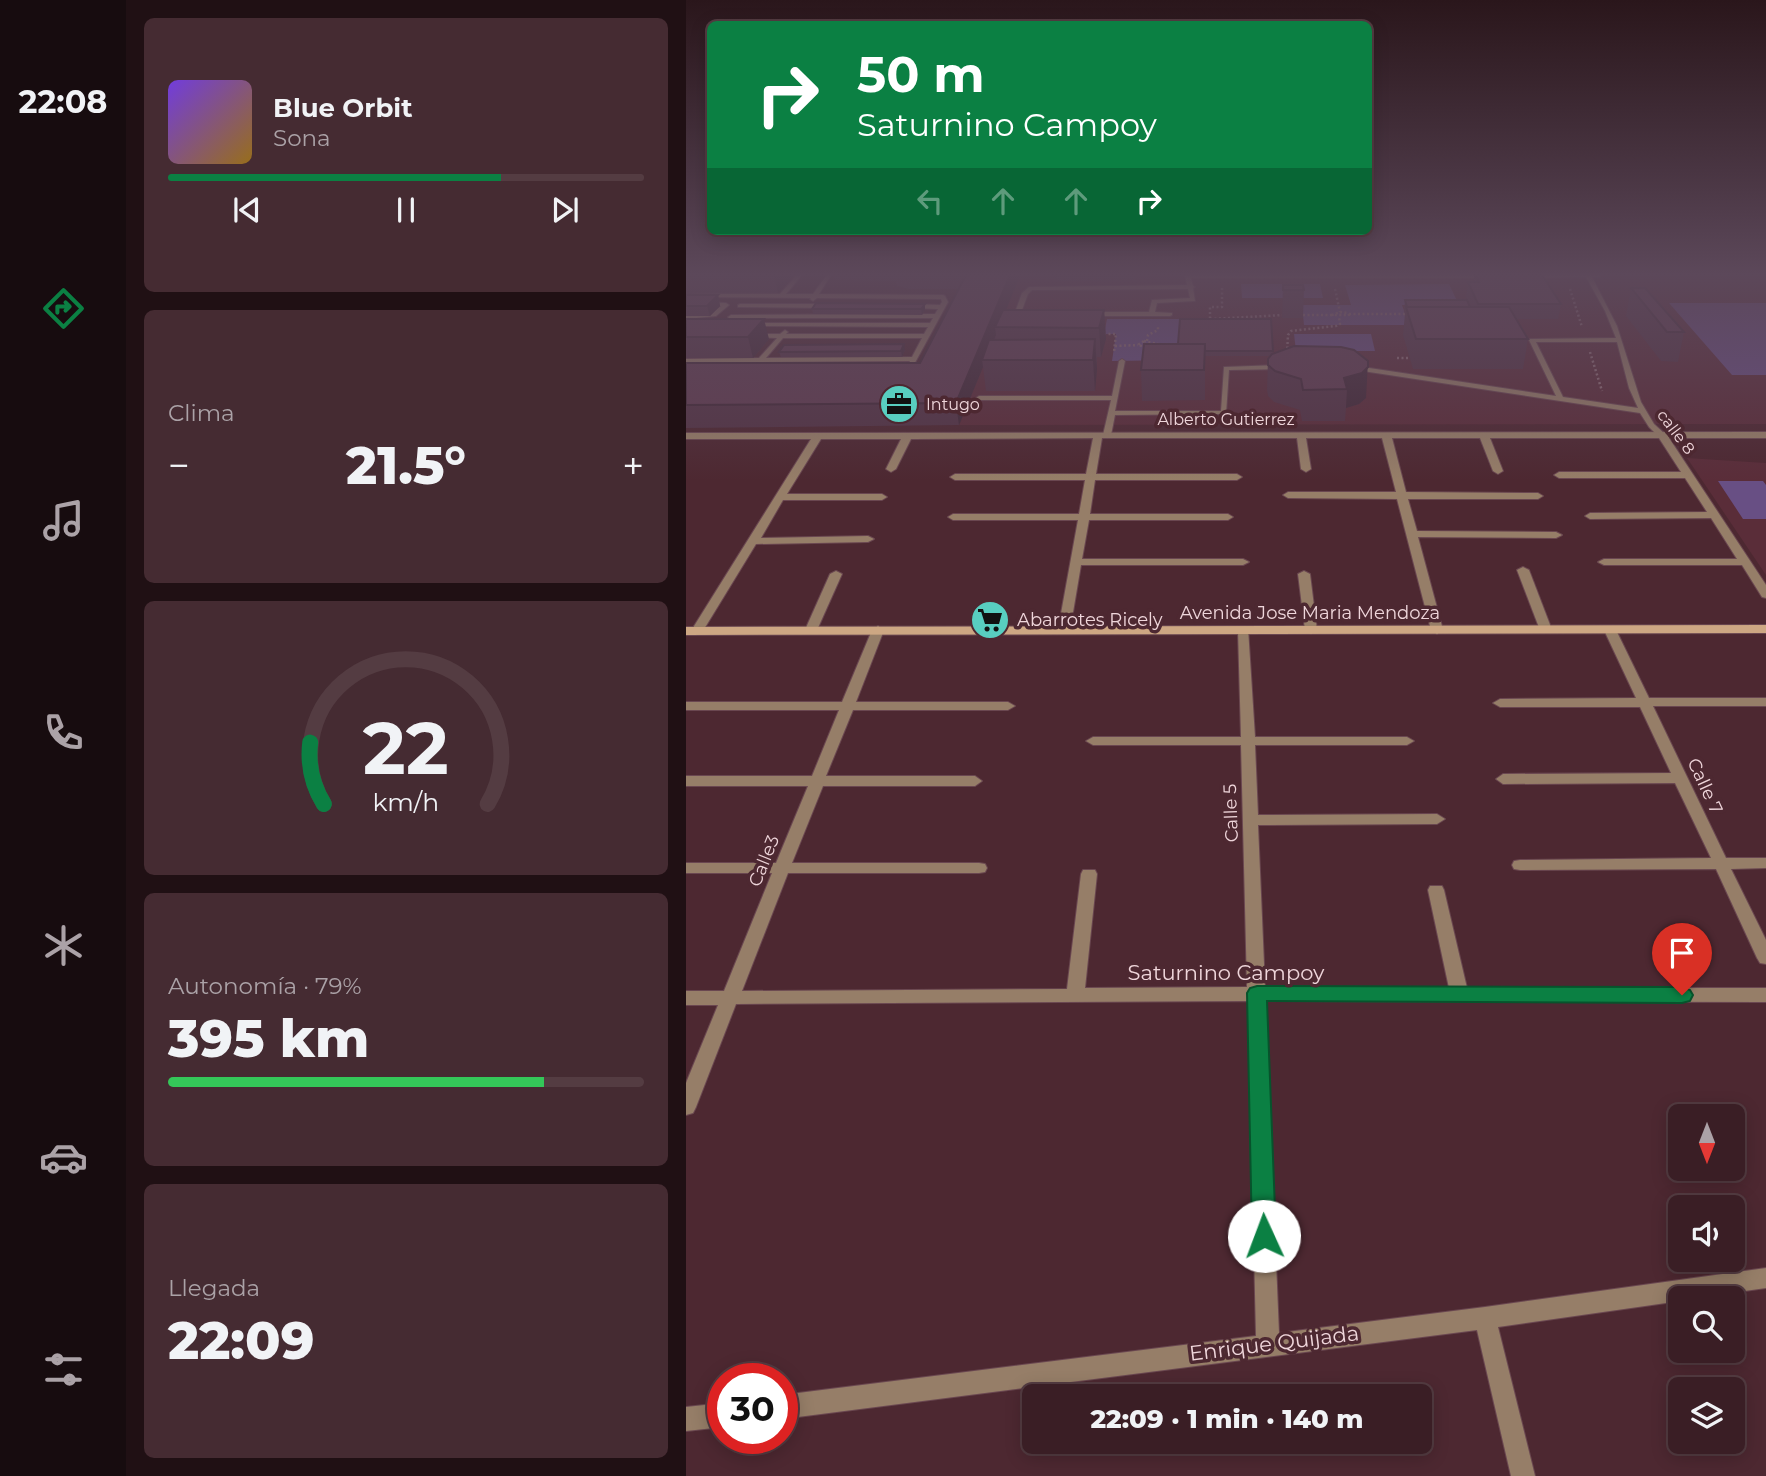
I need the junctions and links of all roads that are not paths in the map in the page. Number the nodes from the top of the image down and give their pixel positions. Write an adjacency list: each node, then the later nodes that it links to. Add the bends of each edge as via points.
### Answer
1 (776, 344): 6 (lane)
2 (921, 344): 5 (lane)
3 (1534, 344): 15 (lane)
4 (1620, 344): 16 (lane, calle 8)
5 (914, 359): 6 (lane); 12 (lane, via 908,370)
6 (762, 360): 7 (lane); 9 (lane)
7 (686, 361)
8 (1122, 361): 14 (lane)
9 (756, 366)
10 (1290, 367): 17 (lane, via 1226,368 1224,413)
11 (1353, 367): 15 (lane)
12 (895, 373)
13 (979, 398): 14 (lane)
14 (1115, 398): 17 (lane)
15 (1562, 399): 16 (lane)
16 (1642, 411): 22 (lane, calle 8, via 1648,424)
17 (1113, 413): 18 (lane)
18 (1102, 435): 19 (street, Alberto Gutierrez); 26 (street, Alberto Gutierrez); 32 (street)
19 (1301, 435): 20 (street, Alberto Gutierrez); 28 (street)
20 (1386, 435): 21 (street, Alberto Gutierrez); 36 (street)
21 (1484, 435): 22 (street, Alberto Gutierrez); 29 (street)
22 (1662, 435): 23 (street, Alberto Gutierrez); 31 (street, calle 8)
23 (1766, 435)
24 (686, 436): 25 (street, Alberto Gutierrez)
25 (818, 436): 26 (street, Alberto Gutierrez); 38 (street)
26 (907, 436): 27 (street)
27 (891, 469)
28 (1306, 469)
29 (1498, 471)
30 (1559, 475): 31 (street)
31 (1688, 475): 40 (street, calle 8)
32 (1091, 476): 33 (street); 34 (street); 41 (street)
33 (955, 477)
34 (1237, 477)
35 (1288, 495): 36 (street)
36 (1402, 496): 37 (street); 45 (street)
37 (1538, 496)
38 (780, 497): 39 (street); 48 (street)
39 (882, 497)
40 (1714, 515): 42 (street); 52 (street, calle 8)
41 (1084, 516): 43 (street); 44 (street); 49 (street)
42 (1590, 516)
43 (953, 517)
44 (1228, 517)
45 (1412, 534): 46 (street); 60 (street)
46 (1556, 535)
47 (869, 540): 48 (street)
48 (752, 541): 63 (street)
49 (1076, 562): 50 (street); 59 (street)
50 (1243, 562)
51 (1604, 562): 52 (street)
52 (1745, 562): 56 (street, calle 8)
53 (1522, 570): 61 (street)
54 (836, 574): 64 (street)
55 (1304, 574): 66 (street)
56 (1766, 594)
57 (1766, 629): 62 (street, Avenida Jose Maria Mendoza)
58 (878, 630): 59 (street, Avenida Jose Maria Mendoza); 64 (street, Avenida Jose Maria Mendoza); 71 (street, Calle3)
59 (1064, 630): 65 (street, Avenida Jose Maria Mendoza)
60 (1437, 630): 61 (street, Avenida Jose Maria Mendoza); 66 (street, Avenida Jose Maria Mendoza)
61 (1546, 630): 62 (street, Avenida Jose Maria Mendoza)
62 (1610, 630): 69 (street, Calle 7)
63 (691, 631): 64 (street, Avenida Jose Maria Mendoza)
64 (811, 631)
65 (1244, 631): 66 (street, Avenida Jose Maria Mendoza); 75 (street, Calle 5)
66 (1311, 631)
67 (1766, 702): 69 (street)
68 (1500, 703): 69 (street)
69 (1644, 703): 76 (street, Calle 7)
70 (687, 706): 71 (street)
71 (847, 706): 72 (street); 79 (street, Calle3)
72 (1008, 706)
73 (1093, 741): 75 (street)
74 (1407, 741): 75 (street)
75 (1248, 742): 82 (street, Calle 5)
76 (1681, 778): 77 (street); 83 (street, Calle 7)
77 (1503, 779)
78 (686, 781): 79 (street)
79 (817, 781): 80 (street); 87 (street, Calle3)
80 (975, 781)
81 (1437, 819): 82 (street)
82 (1251, 820): 92 (street, Calle 5)
83 (1721, 863): 84 (street); 85 (street); 91 (street, Calle 7)
84 (1766, 863)
85 (1520, 865)
86 (686, 868): 87 (street)
87 (782, 868): 88 (street); 97 (street, Calle3)
88 (979, 868)
89 (1089, 874): 93 (street)
90 (1436, 890): 94 (street)
91 (1766, 958)
92 (1257, 993): 93 (street, Saturnino Campoy); 94 (street, Saturnino Campoy); 101 (street, Calle 5)
93 (1075, 995): 97 (street, Saturnino Campoy)
94 (1460, 995): 95 (street, Saturnino Campoy)
95 (1766, 995)
96 (686, 998): 97 (street, Saturnino Campoy)
97 (730, 998): 98 (street, Calle3)
98 (686, 1107)
99 (1766, 1278): 100 (street, Enrique Quijada)
100 (1485, 1318): 101 (street, Enrique Quijada); 105 (street)
101 (1268, 1344): 102 (street, Enrique Quijada)
102 (798, 1405)
103 (707, 1417): 104 (street)
104 (686, 1419)
105 (1523, 1476)

